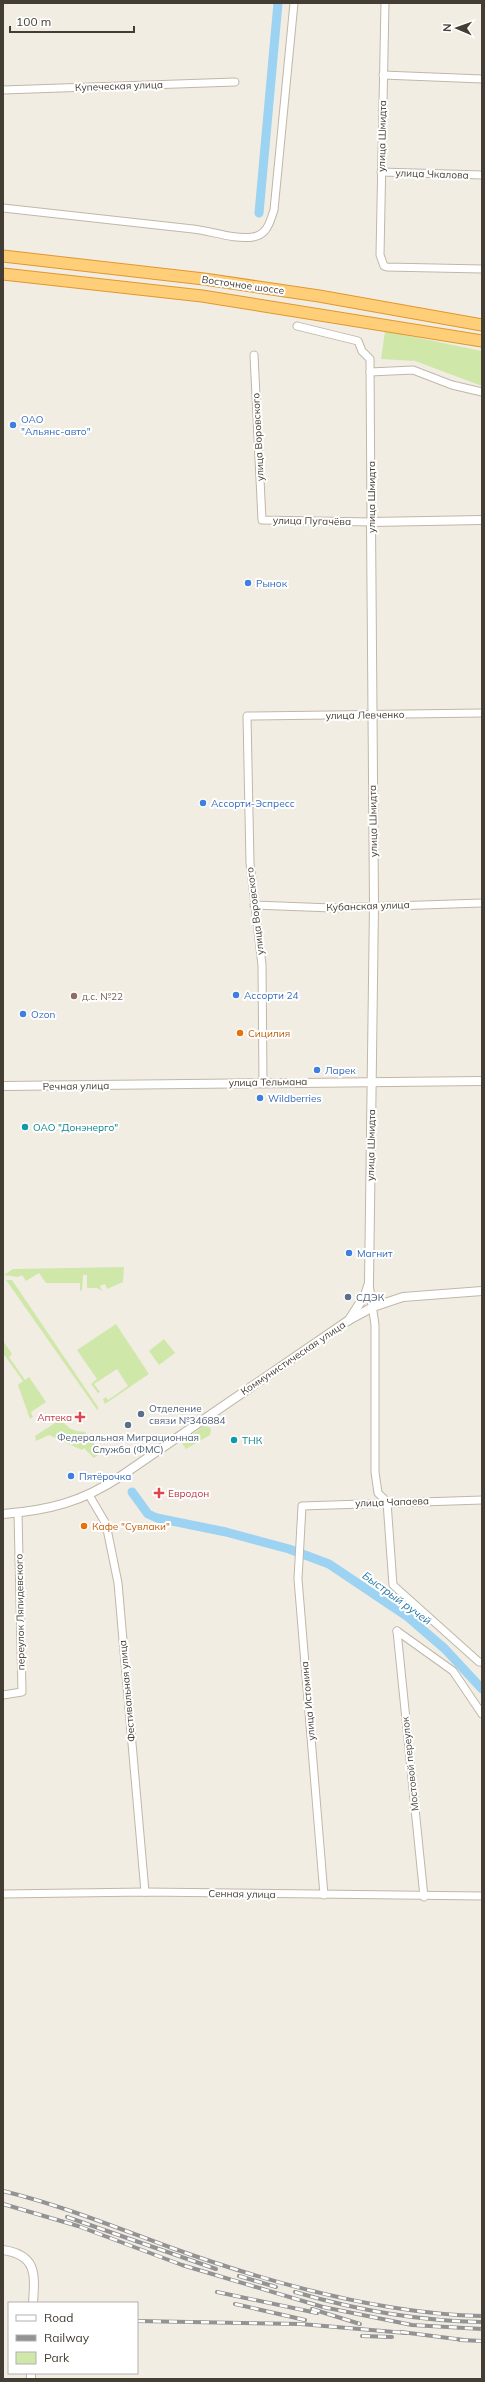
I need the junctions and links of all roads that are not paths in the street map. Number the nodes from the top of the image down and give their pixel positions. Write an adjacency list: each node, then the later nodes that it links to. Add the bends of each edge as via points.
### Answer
1 (294, 3): 9 (street, via 274,210 263,233 254,237 242,237)
2 (385, 3): 3 (street, улица Шмидта)
3 (383, 75): 4 (street); 7 (street, улица Шмидта)
4 (482, 79)
5 (235, 82): 6 (street, Купеческая улица)
6 (3, 90)
7 (381, 172): 8 (street, улица Чкалова); 11 (street, улица Шмидта, via 380,255 384,266)
8 (482, 175)
9 (3, 208)
10 (3, 256): 13 (highway, Восточное шоссе, via 204,279 319,296)
11 (482, 269)
12 (3, 274): 15 (highway, Восточное шоссе, via 202,296)
13 (482, 325)
14 (297, 326): 17 (street, улица Шмидта, via 358,340 362,351 370,359)
15 (482, 340)
16 (254, 355): 19 (street, улица Воровского)
17 (370, 372): 18 (street, via 413,370 452,385); 21 (street, улица Шмидта)
18 (482, 392)
19 (262, 520): 21 (street, улица Пугачёва)
20 (482, 520): 21 (street, улица Пугачёва)
21 (371, 522): 23 (street, улица Шмидта)
22 (482, 713): 23 (street, улица Левченко)
23 (372, 715): 24 (street, улица Левченко); 27 (street, улица Шмидта)
24 (247, 716): 26 (street, улица Воровского, via 250,863)
25 (482, 903): 27 (street, Кубанская улица)
26 (254, 905): 27 (street, Кубанская улица, via 332,908); 29 (street, улица Воровского, via 262,964)
27 (374, 905): 30 (street, улица Шмидта)
28 (482, 1081): 30 (street, улица Тельмана)
29 (263, 1082): 30 (street, улица Тельмана); 31 (street, улица Тельмана)
30 (372, 1082): 33 (street, улица Шмидта)
31 (150, 1084): 32 (street, Речная улица)
32 (3, 1086)
33 (368, 1283): 35 (street, улица Шмидта); 36 (street, улица Шмидта, via 365,1295)
34 (482, 1291): 35 (street, Коммунистическая улица, via 403,1297)
35 (373, 1307): 36 (street, Коммунистическая улица); 39 (street, улица Шмидта, via 376,1472 378,1493)
36 (349, 1320): 37 (street, Коммунистическая улица)
37 (89, 1496): 41 (street, Коммунистическая улица, via 52,1508); 46 (street, Фестивальная улица, via 106,1524 118,1583)
38 (482, 1500): 39 (street, улица Чапаева)
39 (387, 1502): 40 (street, улица Чапаева); 43 (street, via 393,1585)
40 (302, 1506): 48 (street, улица Истомина, via 298,1579)
41 (18, 1513): 42 (street, Коммунистическая улица); 44 (street, переулок Ляпидевского, via 22,1692)
42 (3, 1514)
43 (481, 1662)
44 (3, 1695)
45 (482, 1714): 50 (street, Мостовой переулок, via 453,1671 397,1631)
46 (145, 1892): 47 (street, Сенная улица); 48 (street, Сенная улица)
47 (3, 1894)
48 (324, 1895): 50 (street, Сенная улица)
49 (482, 1896): 50 (street, Сенная улица)
50 (424, 1897)
51 (3, 2250): 52 (street, via 18,2253 26,2258 34,2278)
52 (33, 2302)

